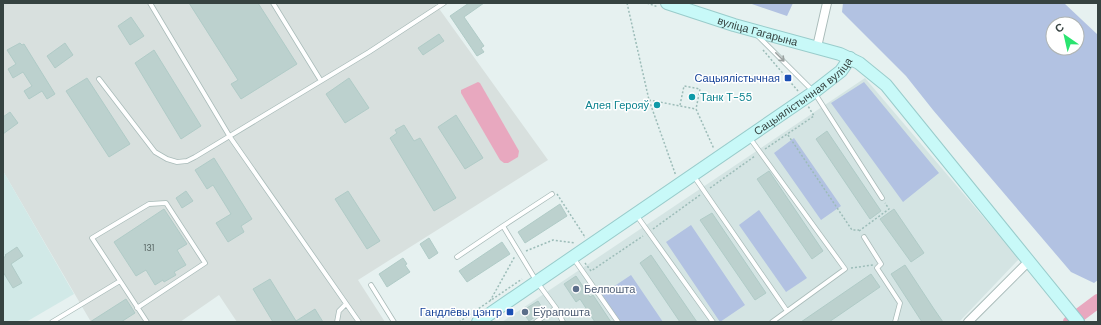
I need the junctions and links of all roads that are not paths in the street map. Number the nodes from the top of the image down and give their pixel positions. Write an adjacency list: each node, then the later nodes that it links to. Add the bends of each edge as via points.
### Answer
1 (150, 3): 13 (lane)
2 (273, 3): 10 (lane)
3 (444, 3): 10 (lane)
4 (827, 3): 7 (street)
5 (664, 5): 6 (main road, вуліца Гагарына)
6 (752, 30): 7 (main road, вуліца Гагарына); 11 (lane, one-way to 11)
7 (817, 47): 8 (main road, вуліца Гагарына)
8 (850, 58): 11 (main road, Сацыялістычная вуліца, via 841,71); 22 (main road, Сацыялістычная вуліца, via 867,68 886,85)
9 (99, 79): 13 (lane, via 155,152 167,159 187,161)
10 (321, 81): 13 (lane)
11 (814, 92): 12 (main road, Сацыялістычная вуліца); 16 (lane)
12 (749, 136): 14 (main road, Сацыялістычная вуліца); 29 (lane, via 845,269)
13 (230, 137): 26 (lane)
14 (693, 175): 17 (main road, Сацыялістычная вуліца); 29 (lane)
15 (552, 194): 18 (lane)
16 (882, 198)
17 (636, 214): 20 (main road, Сацыялістычная вуліца); 39 (lane)
18 (503, 226): 21 (lane); 23 (lane)
19 (864, 237): 41 (lane, via 881,264 877,268 900,303)
20 (573, 256): 23 (main road, Сацыялістычная вуліца); 38 (lane)
21 (457, 257)
22 (1029, 261): 42 (street); 43 (main road, Сацыялістычная вуліца)
23 (530, 280): 28 (lane); 35 (main road, Сацыялістычная вуліца)
24 (120, 281): 27 (lane); 27 (lane, via 92,238 149,204 166,203 205,263); 30 (lane)
25 (371, 285): 34 (lane)
26 (346, 304): 32 (lane, via 339,311); 33 (lane)
27 (137, 308): 31 (lane)
28 (556, 308): 36 (lane); 37 (lane)
29 (787, 311): 40 (lane)
30 (52, 322)
31 (146, 322)
32 (337, 322)
33 (359, 322)
34 (394, 322)
35 (478, 322)
36 (536, 322)
37 (563, 322)
38 (618, 322)
39 (713, 322)
40 (772, 322)
41 (895, 322)
42 (968, 322)
43 (1078, 322)

